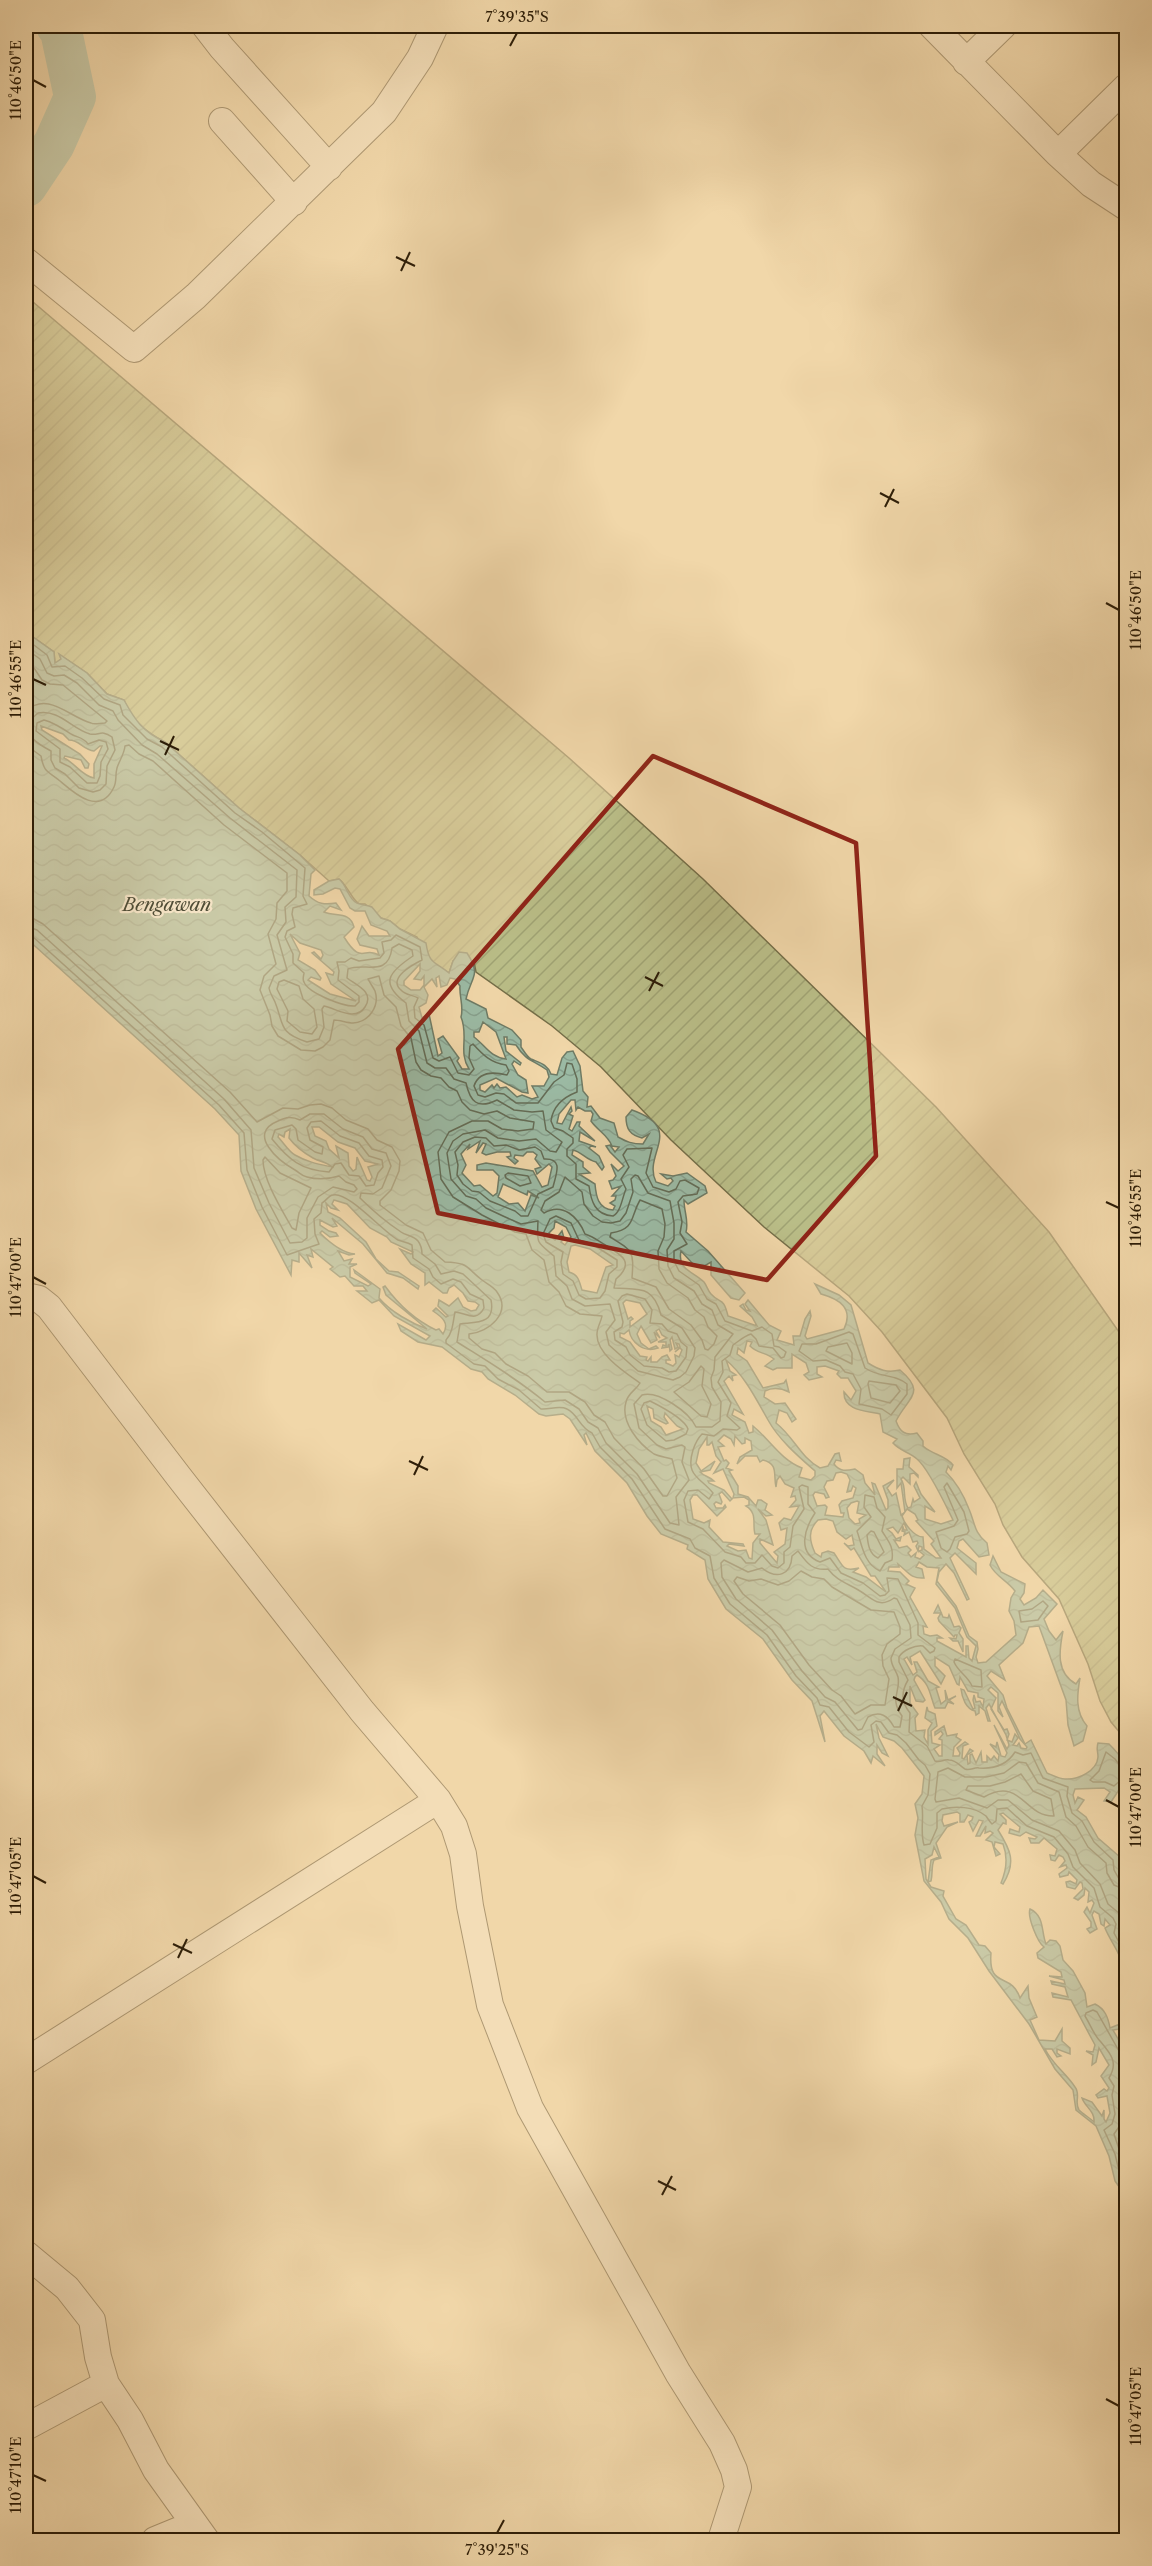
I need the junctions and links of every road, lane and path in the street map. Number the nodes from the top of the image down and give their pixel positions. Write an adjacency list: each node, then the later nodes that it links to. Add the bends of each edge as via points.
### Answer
1 (205, 26): 9 (street)
2 (435, 26): 9 (street, via 420,58 384,112)
3 (932, 26): 5 (street)
4 (1003, 26): 5 (street)
5 (966, 62): 8 (street)
6 (1126, 87): 8 (street)
7 (222, 121): 10 (street)
8 (1058, 154): 11 (street)
9 (330, 167): 10 (street)
10 (294, 202): 12 (street, via 134,349)
11 (1126, 207)
12 (26, 261)
13 (26, 1296): 14 (street, via 49,1307 355,1701)
14 (438, 1800): 15 (street); 21 (street, via 454,1826 463,1854 490,2005 530,2108 734,2470 738,2487)
15 (26, 2061)
16 (26, 2253): 17 (street, via 67,2288 92,2320)
17 (106, 2385): 18 (street); 19 (street, via 156,2470)
18 (26, 2427)
19 (200, 2532): 20 (street)
20 (155, 2541)
21 (721, 2541)

